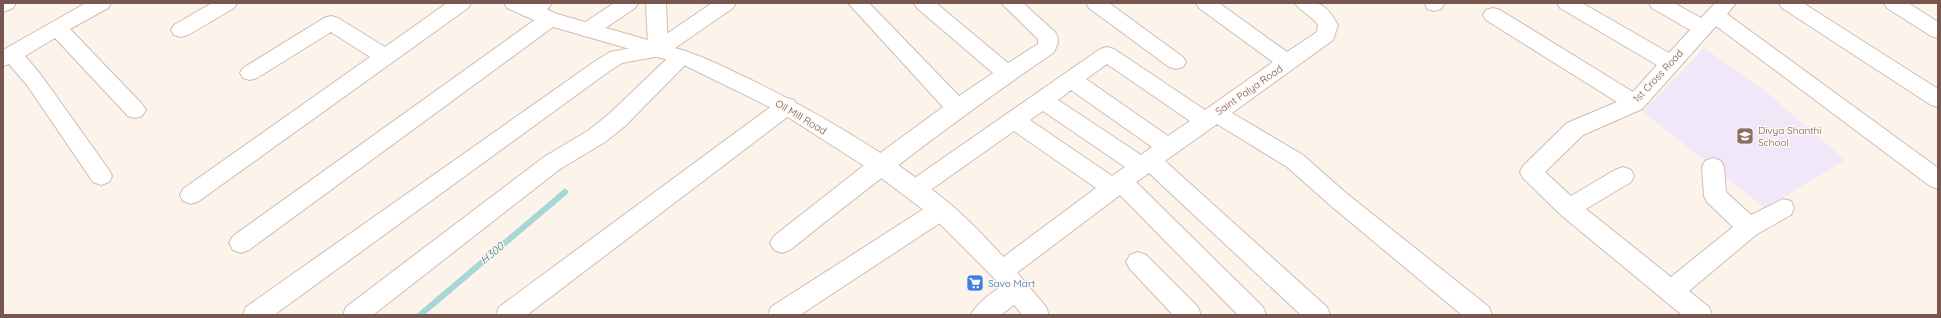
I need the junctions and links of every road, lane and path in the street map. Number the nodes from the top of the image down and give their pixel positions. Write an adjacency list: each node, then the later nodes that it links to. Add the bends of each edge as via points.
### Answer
1 (6, 3): 17 (street)
2 (101, 3): 22 (street)
3 (227, 3): 23 (street)
4 (461, 3): 28 (street)
5 (628, 3): 24 (street)
6 (656, 3): 26 (street)
7 (726, 3): 26 (street)
8 (858, 3): 40 (street)
9 (924, 3): 34 (street)
10 (1011, 3): 34 (street, via 1048,37 1048,41 1046,48)
11 (1096, 3): 30 (street)
12 (1206, 3): 31 (street)
13 (1567, 3): 32 (street)
14 (1659, 3): 21 (street)
15 (1789, 3): 37 (street)
16 (1894, 3): 25 (street)
17 (3, 5)
18 (1313, 8): 31 (street, Saint Palya Road, via 1328,25 1326,35)
19 (534, 9): 24 (street, Oil Mill Road); 57 (street)
20 (1493, 15): 38 (street)
21 (1715, 16): 32 (street, 1st Cross Road); 49 (street)
22 (57, 28): 27 (street); 41 (street)
23 (181, 30)
24 (588, 30): 26 (street, Oil Mill Road)
25 (1938, 31)
26 (658, 50): 29 (street, Oil Mill Road); 63 (street, via 617,57 601,67)
27 (7, 56): 47 (street, via 34,80)
28 (385, 57): 33 (street, via 331,23); 52 (street)
29 (681, 57): 39 (street, Oil Mill Road); 64 (street, via 617,120 597,136 552,163)
30 (1176, 62)
31 (1288, 63): 42 (street, Saint Palya Road)
32 (1670, 63): 38 (street, 1st Cross Road)
33 (250, 74)
34 (1007, 74): 40 (street)
35 (1070, 79): 36 (street); 42 (street, via 1107,54); 44 (street)
36 (1041, 99): 43 (street); 44 (street)
37 (1938, 99)
38 (1635, 103): 53 (street, 1st Cross Road, via 1575,129 1531,172)
39 (787, 106): 45 (street, Oil Mill Road); 65 (street)
40 (957, 108): 45 (street)
41 (135, 110)
42 (1211, 117): 44 (street, Saint Palya Road); 72 (street, via 1296,161 1338,199)
43 (1014, 120): 50 (street); 51 (street)
44 (1153, 158): 50 (street, Saint Palya Road); 71 (street)
45 (880, 165): 51 (street, Oil Mill Road); 58 (street)
46 (1712, 167): 56 (street, via 1715,196)
47 (101, 176)
48 (1623, 176): 53 (street)
49 (1938, 180)
50 (1117, 185): 60 (street, Saint Palya Road); 70 (street)
51 (914, 190): 55 (street, Oil Mill Road)
52 (191, 196)
53 (1570, 208): 62 (street)
54 (1783, 208): 56 (street)
55 (941, 210): 60 (street, Oil Mill Road); 66 (street)
56 (1749, 227): 62 (street)
57 (241, 243)
58 (782, 244)
59 (1138, 262): 69 (street)
60 (1002, 271): 61 (street, Oil Mill Road)
61 (1016, 289): 67 (street); 68 (street, Oil Mill Road)
62 (1672, 291): 73 (street)
63 (255, 315)
64 (356, 315)
65 (508, 315)
66 (780, 315)
67 (983, 315)
68 (1037, 315)
69 (1189, 315)
70 (1254, 315)
71 (1318, 315)
72 (1480, 315)
73 (1700, 315)

